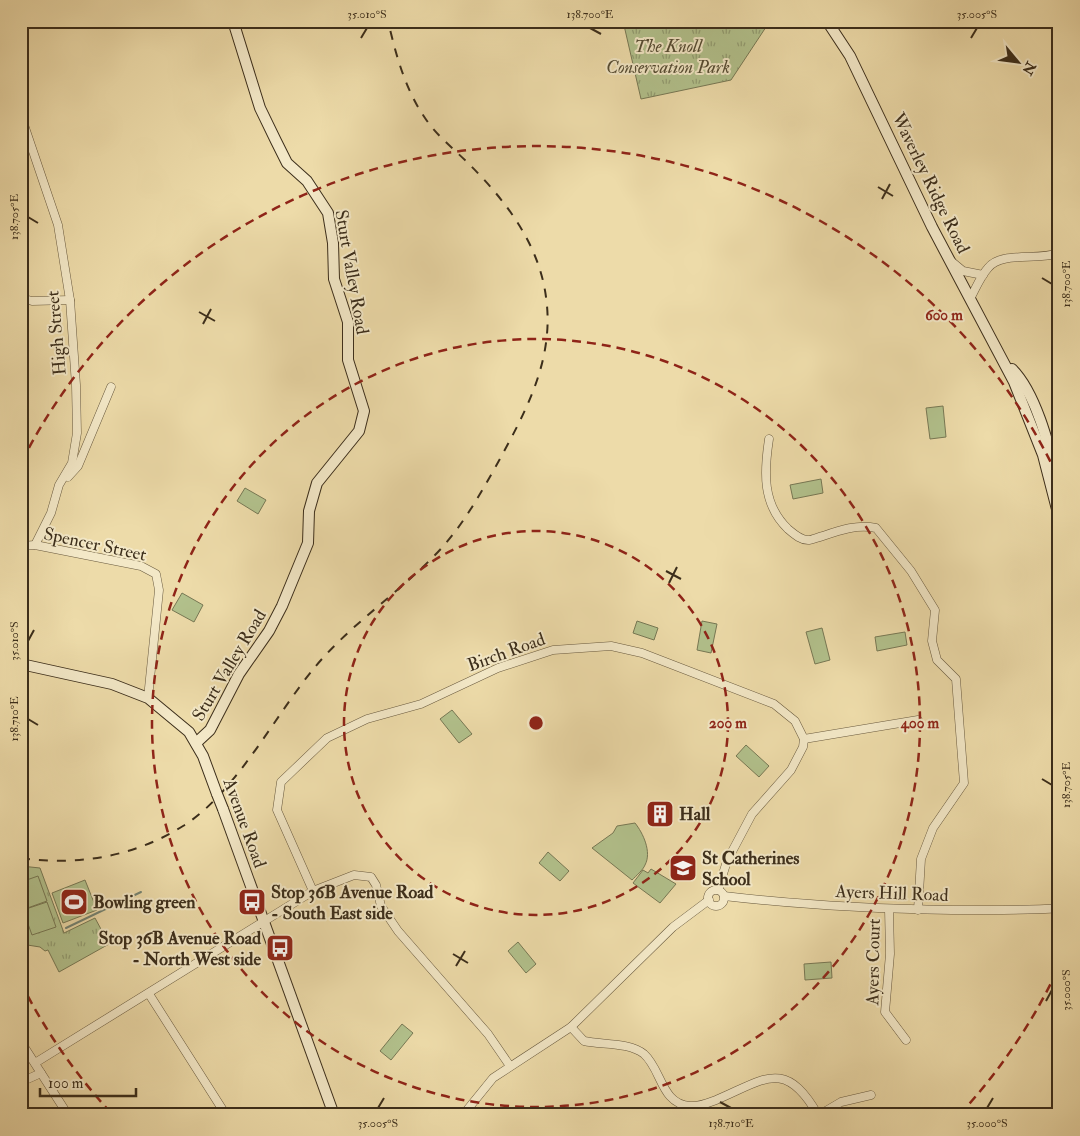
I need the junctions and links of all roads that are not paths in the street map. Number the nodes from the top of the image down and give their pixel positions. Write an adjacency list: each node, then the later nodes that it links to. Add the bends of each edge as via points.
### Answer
1 (233, 21): 22 (street, Sturt Valley Road, via 260,108 276,141 287,163 308,182 328,213 334,278 348,322 348,360 364,411 359,431 317,482 309,510 308,543 269,631 240,674 210,730)
2 (827, 21): 5 (street, Waverley Ridge Road, via 850,56)
3 (21, 116): 9 (street, High Street, via 58,225)
4 (1059, 253): 6 (street, via 1039,258 1002,258)
5 (951, 261): 6 (street, via 963,271); 8 (street, Waverley Ridge Road)
6 (982, 275): 8 (street)
7 (21, 298): 9 (street, via 32,301)
8 (970, 299): 10 (street, Waverley Ridge Road)
9 (70, 300): 14 (street, High Street, via 77,433 72,463)
10 (1004, 361): 13 (street, Waverley Ridge Road, via 1018,375 1032,401); 15 (street, Waverley Ridge Road, via 1043,455)
11 (111, 387): 14 (street, via 78,466)
12 (769, 439): 29 (street, via 765,483 771,506 784,525 797,537 808,540 844,529 876,528 911,571 935,610 932,641 937,660 956,679 964,783 933,828 921,859)
13 (1059, 485)
14 (59, 486): 16 (street, High Street, via 50,514)
15 (1059, 517)
16 (34, 545): 17 (street, Spencer Street); 19 (street, Spencer Street, via 141,566 156,574 159,590)
17 (21, 546)
18 (21, 664): 19 (street, Avenue Road, via 112,684)
19 (148, 698): 22 (street, Avenue Road)
20 (918, 720): 21 (street)
21 (804, 739): 23 (street, via 791,770 752,814 727,861); 24 (street, Birch Road, via 794,722 774,704 642,653 611,646 553,650 498,668 421,704 367,719 327,738 301,761 281,782 277,810)
22 (196, 743): 30 (street, Avenue Road, bridge)
23 (718, 890): 25 (street); 26 (street, via 710,892)
24 (313, 891): 30 (street); 36 (street, via 354,875 371,877 381,906 398,930 488,1034)
25 (724, 896): 26 (street, via 722,904 717,906); 28 (street, Ayers Hill Road, via 802,906)
26 (709, 900): 32 (street, via 673,927)
27 (1059, 908): 29 (street, Ayers Hill Road, via 1032,911)
28 (889, 909): 29 (street, Ayers Hill Road); 33 (street, Ayers Court, via 890,954 885,1012)
29 (918, 910)
30 (264, 921): 31 (street); 43 (street, Avenue Road)
31 (149, 994): 35 (street); 42 (street)
32 (572, 1027): 36 (street); 46 (street, via 584,1041 628,1046 643,1054 674,1101 690,1106 706,1104 771,1077 784,1078 798,1088)
33 (906, 1040)
34 (21, 1042): 35 (street)
35 (35, 1063): 37 (street)
36 (510, 1066): 40 (street, via 493,1078)
37 (41, 1073): 38 (street); 41 (street)
38 (21, 1082)
39 (871, 1095): 46 (street, via 841,1102)
40 (476, 1098): 44 (street); 45 (street)
41 (68, 1115)
42 (226, 1115)
43 (334, 1115)
44 (462, 1115)
45 (472, 1115)
46 (818, 1115)

